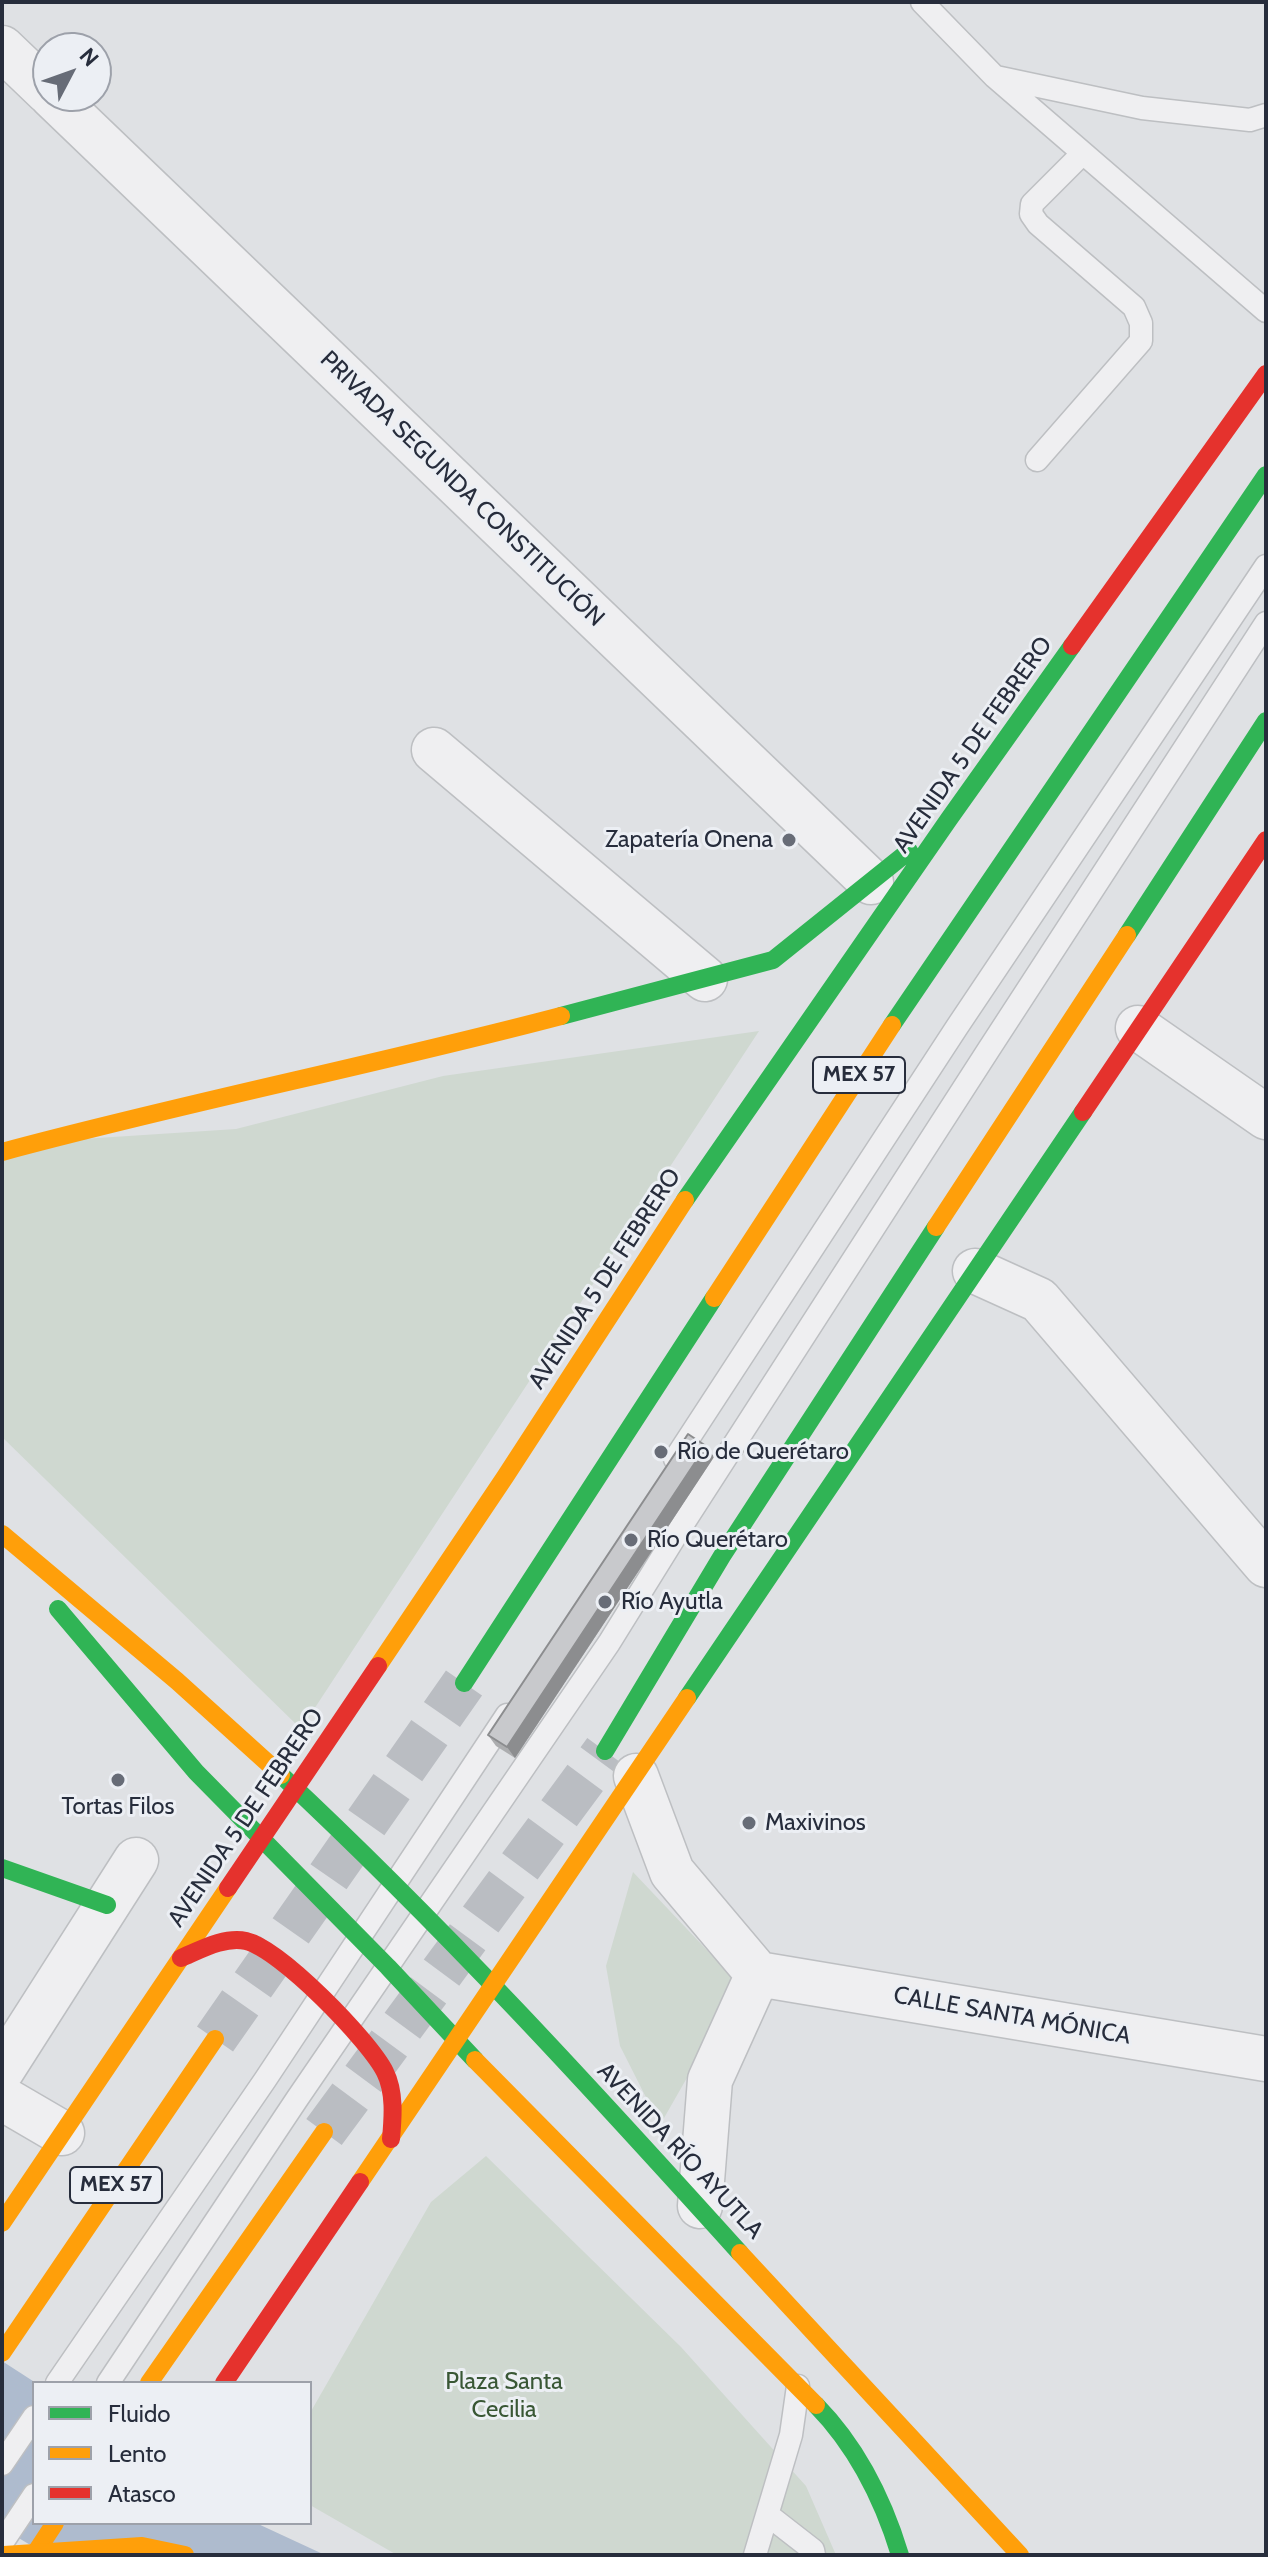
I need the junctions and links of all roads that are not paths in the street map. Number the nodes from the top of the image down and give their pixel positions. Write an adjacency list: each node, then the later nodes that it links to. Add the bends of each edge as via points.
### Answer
1 (922, 2): 4 (lane)
2 (2, 48): 3 (street, PRIVADA SEGUNDA CONSTITUCIÓN)
3 (32, 77)
4 (995, 77): 6 (lane, via 1142,108 1250,120); 7 (lane)
5 (69, 112): 20 (street, PRIVADA SEGUNDA CONSTITUCIÓN)
6 (1266, 115)
7 (1082, 154): 8 (lane); 10 (lane, via 1032,204 1031,214 1134,307 1141,341)
8 (1266, 311)
9 (1266, 374): 18 (main road, AVENIDA 5 DE FEBRERO)
10 (1037, 460)
11 (1266, 475): 30 (main road, MEX 57, via 930,966)
12 (1266, 566): 26 (lane)
13 (1266, 623): 39 (lane, via 609,1643)
14 (1266, 721): 17 (main road)
15 (434, 750): 21 (street)
16 (1266, 751): 17 (main road)
17 (1215, 796): 32 (main road, via 722,1556)
18 (949, 819): 20 (main road); 33 (main road, AVENIDA 5 DE FEBRERO, via 697,1182)
19 (1266, 840): 22 (main road)
20 (871, 882): 21 (main road, via 773,960)
21 (705, 979): 24 (main road)
22 (1138, 1028): 23 (street); 25 (main road)
23 (1266, 1117)
24 (2, 1152)
25 (975, 1271): 29 (street, via 1039,1300); 32 (main road)
26 (666, 1473)
27 (2, 1534): 33 (main road, AVENIDA RÍO AYUTLA)
28 (2, 1544): 34 (main road, via 196,1772)
29 (1266, 1565)
30 (464, 1683)
31 (522, 1693): 37 (lane)
32 (620, 1763): 43 (street, via 672,1872); 44 (main road)
33 (295, 1789): 34 (main road, AVENIDA 5 DE FEBRERO); 37 (main road, AVENIDA RÍO AYUTLA)
34 (261, 1838): 40 (main road); 41 (main road, AVENIDA 5 DE FEBRERO)
35 (136, 1860): 38 (street)
36 (2, 1868): 38 (main road)
37 (394, 1885): 39 (main road, AVENIDA RÍO AYUTLA); 40 (lane)
38 (107, 1905): 50 (street)
39 (424, 1914): 42 (lane); 44 (main road, AVENIDA RÍO AYUTLA)
40 (360, 1937): 42 (main road); 45 (lane)
41 (181, 1958): 45 (main road, via 226,1942 247,1941 282,1962); 53 (main road, AVENIDA 5 DE FEBRERO)
42 (388, 1967): 46 (lane); 48 (main road)
43 (758, 1974): 49 (street, CALLE SANTA MÓNICA); 55 (street, via 710,2080)
44 (493, 1984): 48 (main road); 55 (main road, AVENIDA RÍO AYUTLA)
45 (319, 1998): 46 (main road); 58 (lane)
46 (347, 2026): 54 (main road, via 385,2074 394,2101); 59 (lane)
47 (215, 2039): 57 (main road, MEX 57)
48 (455, 2040): 54 (main road); 62 (main road)
49 (1266, 2059)
50 (2, 2070)
51 (2, 2098): 53 (street)
52 (324, 2132): 60 (main road)
53 (62, 2133): 56 (main road, AVENIDA 5 DE FEBRERO)
54 (391, 2139): 61 (main road)
55 (700, 2206): 77 (main road, AVENIDA RÍO AYUTLA, via 917,2449)
56 (2, 2223)
57 (2, 2353)
58 (58, 2381)
59 (109, 2381)
60 (150, 2381)
61 (225, 2381)
62 (798, 2386): 66 (lane, via 791,2435); 76 (main road, via 858,2459)
63 (32, 2420): 64 (lane)
64 (2, 2464)
65 (32, 2498): 69 (lane)
66 (768, 2515): 74 (lane); 75 (lane)
67 (54, 2525): 71 (main road)
68 (125, 2534): 72 (main road)
69 (2, 2543)
70 (4, 2555): 73 (main road, bridge, via 142,2546)
71 (34, 2555)
72 (111, 2555)
73 (185, 2555)
74 (755, 2555)
75 (814, 2555)
76 (900, 2555)
77 (1020, 2555)

